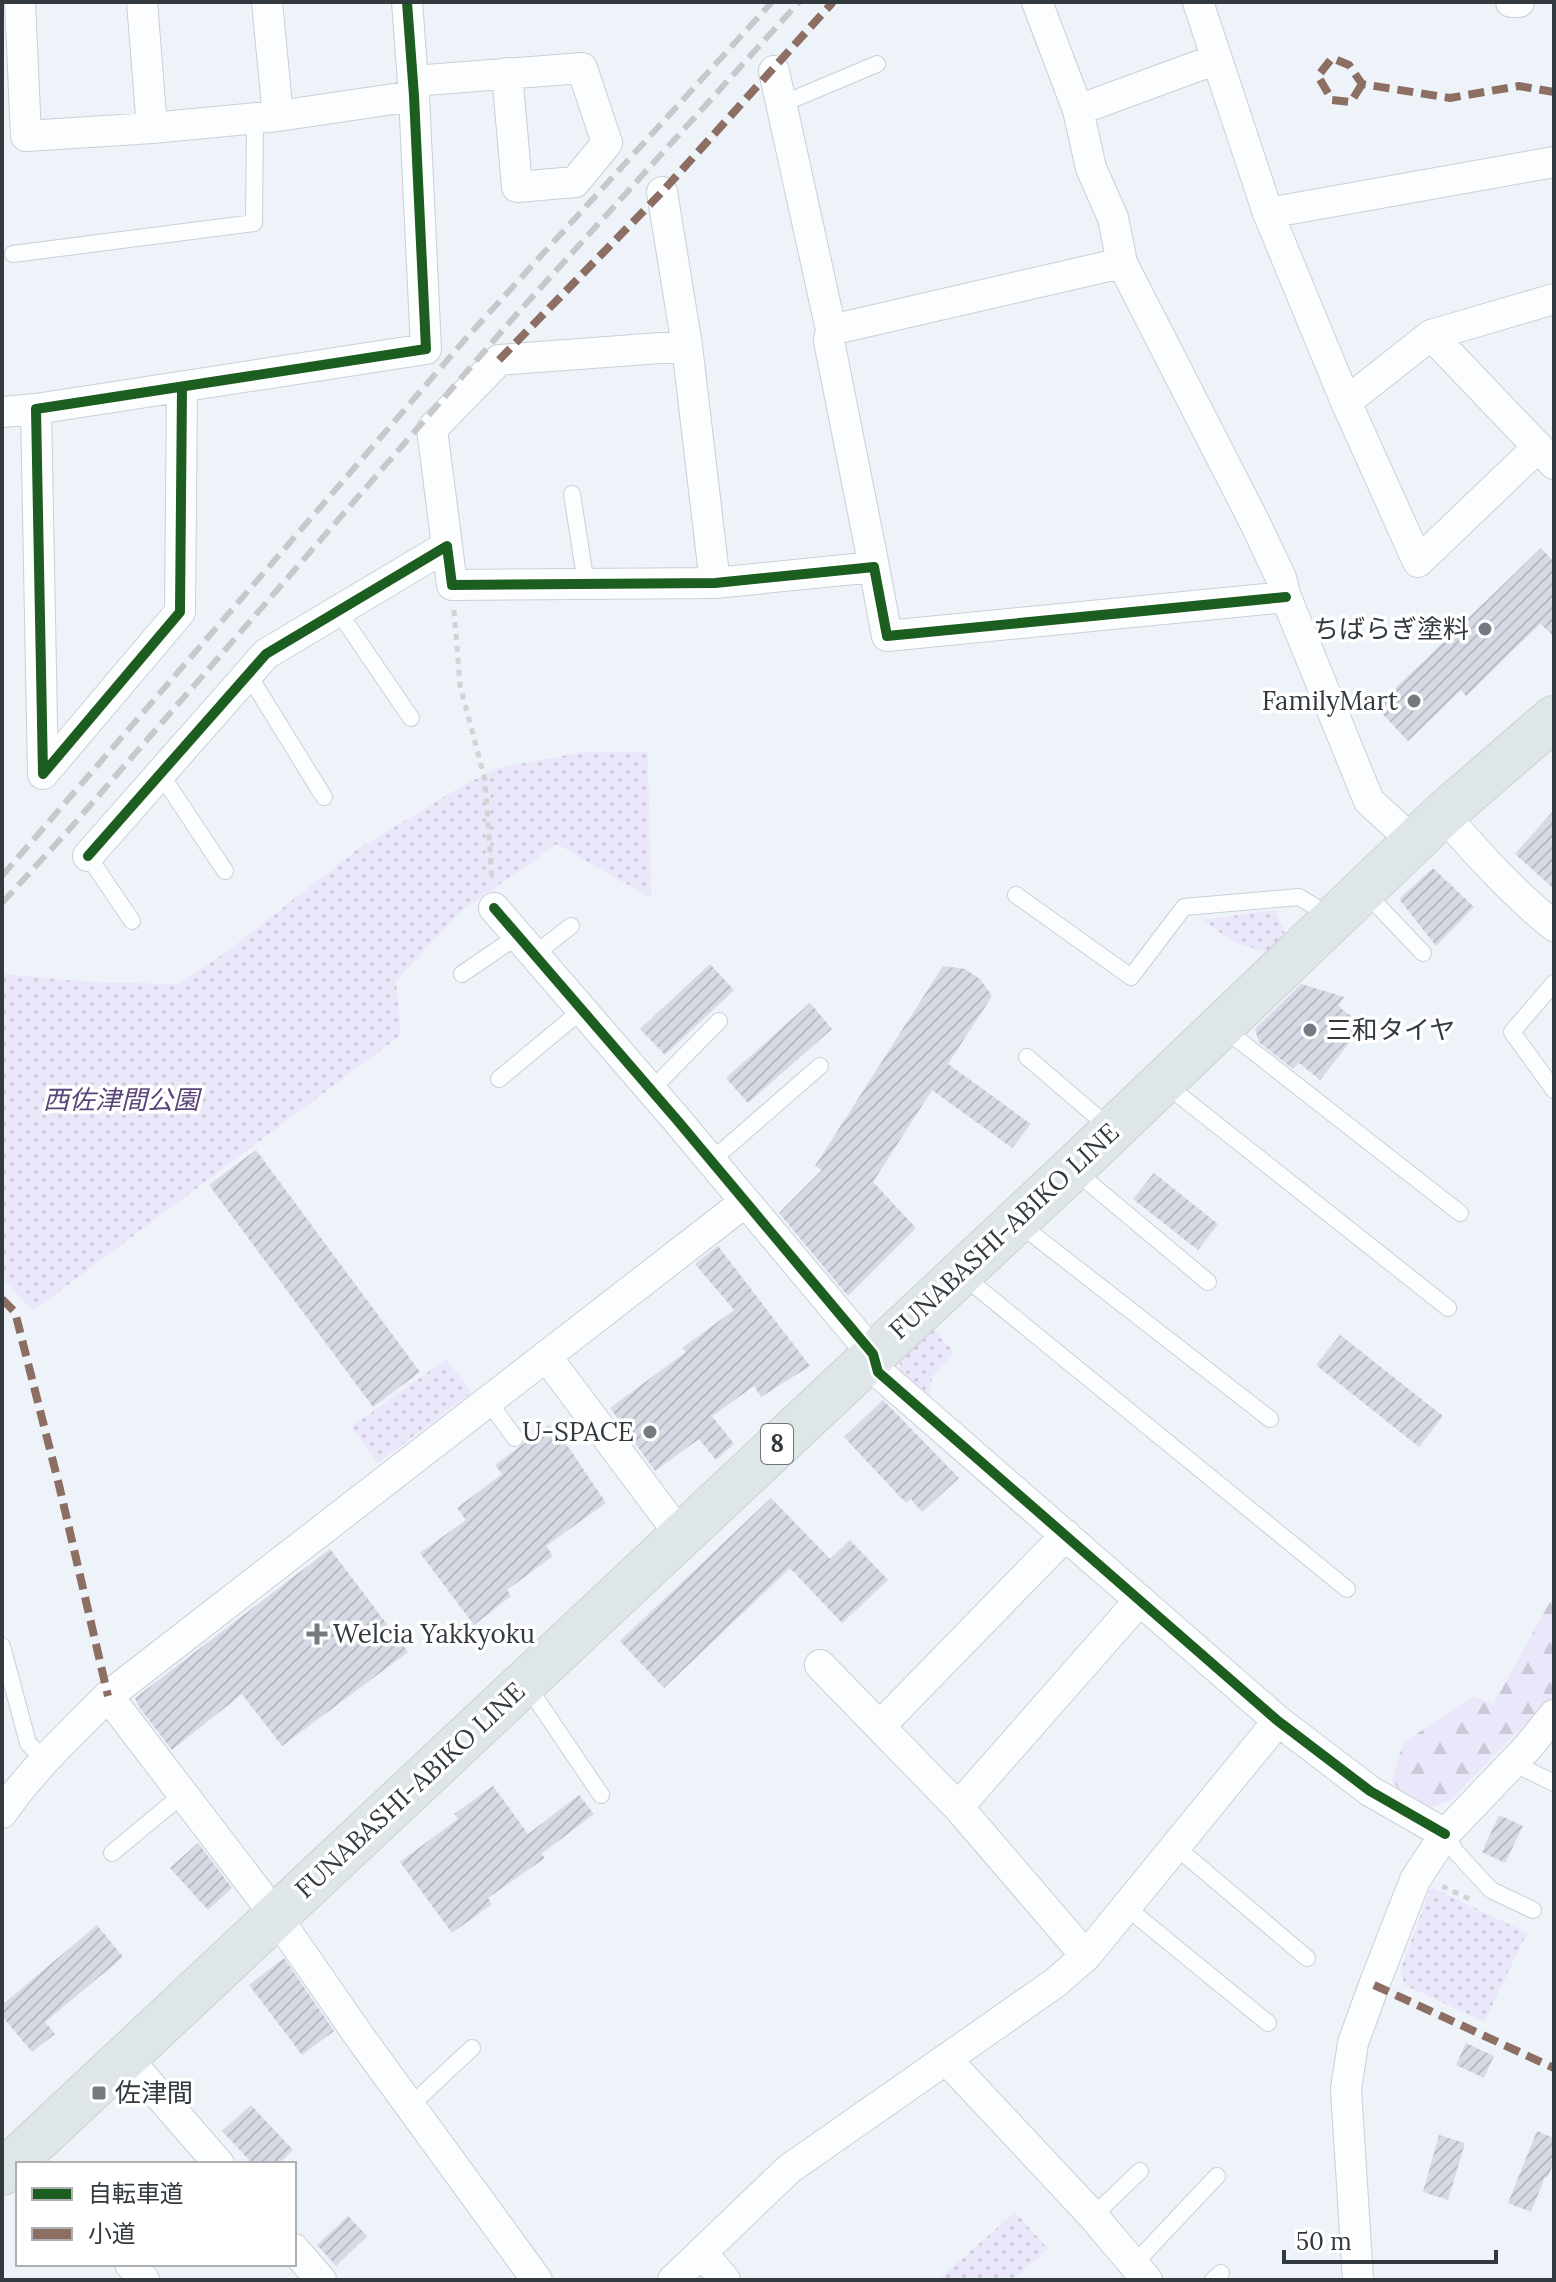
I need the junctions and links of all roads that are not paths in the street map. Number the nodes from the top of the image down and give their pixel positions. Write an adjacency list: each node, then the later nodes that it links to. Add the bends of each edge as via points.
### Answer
1 (20, 2): 17 (street, via 26,136)
2 (142, 2): 17 (street)
3 (267, 2): 16 (street)
4 (407, 2): 13 (street)
5 (1037, 2): 15 (street)
6 (1198, 2): 9 (street)
7 (1511, 2): 8 (street)
8 (1519, 2)
9 (1217, 59): 15 (street); 20 (street)
10 (877, 64): 14 (lane)
11 (774, 71): 14 (street)
12 (507, 73): 12 (street, via 582,68 607,143 575,182 517,187); 13 (street)
13 (414, 88): 16 (street); 27 (street, via 426,349)
14 (782, 104): 24 (street)
15 (1078, 110): 22 (street)
16 (267, 117): 17 (street); 21 (lane, via 254,223)
17 (152, 128)
18 (1554, 162): 20 (street)
19 (662, 192): 26 (street)
20 (1268, 213): 28 (street)
21 (13, 254)
22 (1122, 263): 24 (street); 37 (street, via 1255,523)
23 (1554, 299): 25 (street)
24 (831, 330): 34 (street)
25 (1431, 335): 28 (street); 31 (street)
26 (687, 346): 33 (street, via 499,360 432,429); 35 (street)
27 (182, 387): 29 (street); 29 (street, via 180,612 43,774)
28 (1346, 402): 31 (street, via 1418,562)
29 (36, 409): 30 (street)
30 (2, 412)
31 (1546, 456)
32 (572, 494): 36 (lane)
33 (447, 546): 36 (street, via 452,585); 38 (street)
34 (874, 567): 35 (street); 37 (street, via 887,636)
35 (715, 583): 36 (street)
36 (586, 584)
37 (1286, 597): 44 (street, via 1369,801)
38 (338, 611): 39 (street, via 266,654); 40 (lane)
39 (248, 674): 42 (street); 43 (lane)
40 (411, 718)
41 (1554, 718): 44 (main road, FUNABASHI-ABIKO LINE / 8)
42 (160, 773): 45 (street); 46 (lane)
43 (324, 797)
44 (1429, 829): 48 (main road, FUNABASHI-ABIKO LINE / 8); 52 (street, via 1481,857)
45 (88, 856): 50 (lane)
46 (225, 871)
47 (1016, 895): 48 (lane, via 1131,977 1184,907 1299,897)
48 (1348, 904): 54 (lane); 59 (main road, FUNABASHI-ABIKO LINE / 8)
49 (494, 908): 53 (street)
50 (132, 921)
51 (571, 926): 53 (lane)
52 (1554, 926)
53 (527, 945): 55 (lane); 57 (street)
54 (1423, 953)
55 (462, 974)
56 (1554, 983): 65 (lane, via 1512,1032)
57 (582, 1010): 62 (lane); 64 (street)
58 (719, 1021): 64 (lane)
59 (1221, 1027): 63 (main road, FUNABASHI-ABIKO LINE / 8); 70 (lane)
60 (1027, 1057): 66 (lane)
61 (820, 1066): 67 (lane)
62 (499, 1079)
63 (1163, 1082): 66 (main road, FUNABASHI-ABIKO LINE / 8); 74 (lane)
64 (651, 1090): 67 (street)
65 (1554, 1090)
66 (1113, 1130): 68 (main road, FUNABASHI-ABIKO LINE / 8)
67 (711, 1161): 69 (street)
68 (1072, 1169): 71 (main road, FUNABASHI-ABIKO LINE / 8); 73 (lane)
69 (745, 1202): 75 (street); 76 (street)
70 (1460, 1213)
71 (1015, 1221): 72 (main road, FUNABASHI-ABIKO LINE / 8); 78 (lane)
72 (961, 1273): 75 (main road, FUNABASHI-ABIKO LINE / 8); 82 (lane)
73 (1208, 1282)
74 (1448, 1308)
75 (873, 1354): 80 (street, via 878,1372); 81 (main road, FUNABASHI-ABIKO LINE / 8)
76 (546, 1356): 77 (street); 81 (street)
77 (488, 1401): 79 (lane); 87 (street)
78 (1270, 1419)
79 (515, 1438)
80 (1066, 1535): 83 (street); 90 (street)
81 (681, 1536): 86 (main road, FUNABASHI-ABIKO LINE / 8)
82 (1347, 1589)
83 (1140, 1600): 89 (street); 96 (street)
84 (2, 1646): 91 (lane, via 28,1743)
85 (820, 1665): 90 (street)
86 (525, 1682): 95 (lane); 103 (main road, FUNABASHI-ABIKO LINE / 8)
87 (108, 1696): 91 (street); 94 (street)
88 (1554, 1715): 92 (street)
89 (1278, 1721): 98 (street, via 1370,1791); 99 (street)
90 (880, 1726): 96 (street)
91 (44, 1760): 97 (street)
92 (1513, 1763): 93 (lane); 98 (street)
93 (1554, 1783)
94 (182, 1795): 100 (lane); 103 (street)
95 (601, 1795)
96 (958, 1807): 104 (street)
97 (2, 1813)
98 (1445, 1834): 102 (lane, via 1491,1890); 121 (street, via 1415,1880 1353,2043 1346,2089)
99 (1176, 1847): 101 (street); 105 (lane)
100 (112, 1853)
101 (1126, 1907): 104 (street); 106 (lane)
102 (1533, 1910)
103 (276, 1916): 108 (main road, FUNABASHI-ABIKO LINE / 8); 110 (street)
104 (1086, 1956): 109 (street)
105 (1307, 1958)
106 (1268, 2023)
107 (472, 2048): 110 (lane)
108 (125, 2056): 111 (main road, FUNABASHI-ABIKO LINE / 8); 112 (street)
109 (947, 2060): 115 (street); 116 (street, via 789,2169)
110 (410, 2106): 118 (street)
111 (21, 2162)
112 (217, 2162)
113 (1140, 2171): 115 (lane)
114 (1217, 2176): 117 (lane)
115 (1093, 2216): 117 (street)
116 (703, 2254): 119 (street); 120 (street)
117 (1141, 2272)
118 (537, 2280)
119 (673, 2280)
120 (725, 2280)
121 (1358, 2280)

